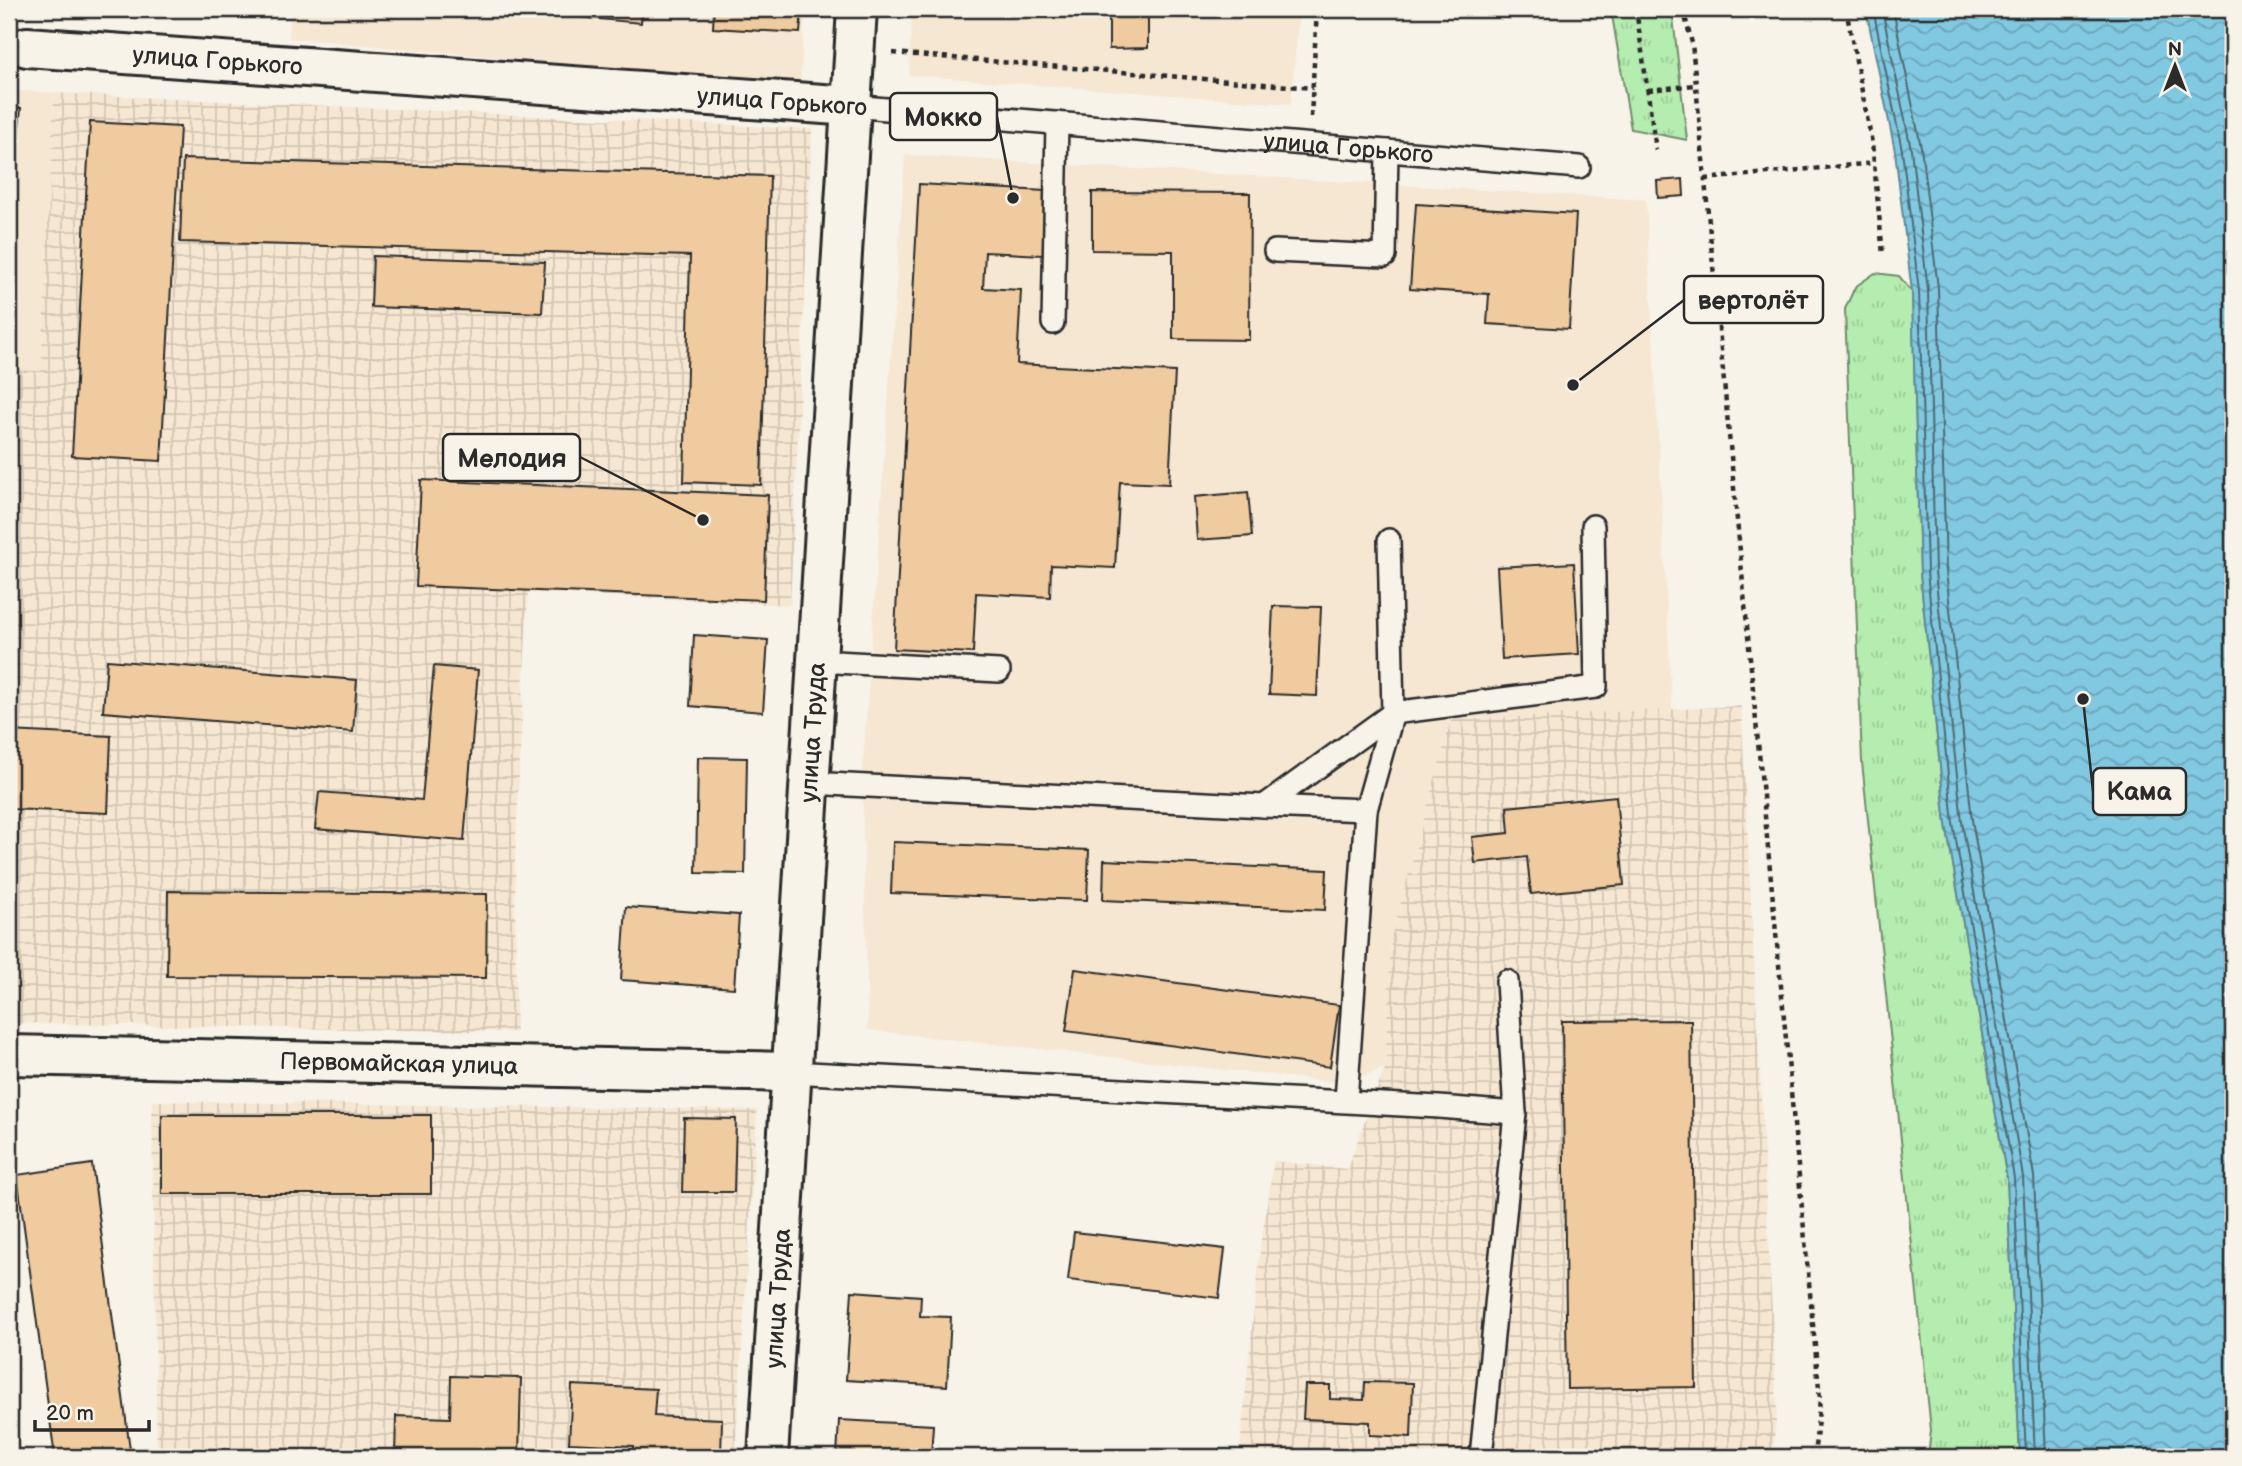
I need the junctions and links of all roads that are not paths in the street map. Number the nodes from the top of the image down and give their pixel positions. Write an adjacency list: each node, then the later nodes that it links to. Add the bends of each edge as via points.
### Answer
1 (858, 9): 3 (street, улица Труда)
2 (27, 47): 3 (street, улица Горького)
3 (851, 106): 4 (lane, улица Горького); 11 (street, улица Труда)
4 (1057, 124): 5 (lane, улица Горького); 8 (lane)
5 (1387, 151): 6 (lane, улица Горького); 7 (lane, via 1385,256)
6 (1579, 167)
7 (1275, 251)
8 (1053, 323)
9 (1593, 526): 13 (lane, via 1596,687)
10 (1389, 540): 13 (lane)
11 (817, 661): 12 (lane); 14 (street, улица Труда)
12 (999, 671)
13 (1393, 713): 15 (lane); 16 (lane)
14 (809, 783): 15 (lane); 19 (street, улица Труда)
15 (1264, 806): 16 (lane)
16 (1366, 810): 20 (lane)
17 (1507, 981): 21 (lane)
18 (9, 1055): 19 (street, Первомайская улица)
19 (791, 1072): 20 (lane); 22 (street, улица Труда)
20 (1346, 1101): 21 (lane)
21 (1515, 1113): 23 (lane)
22 (768, 1457)
23 (1481, 1457)

